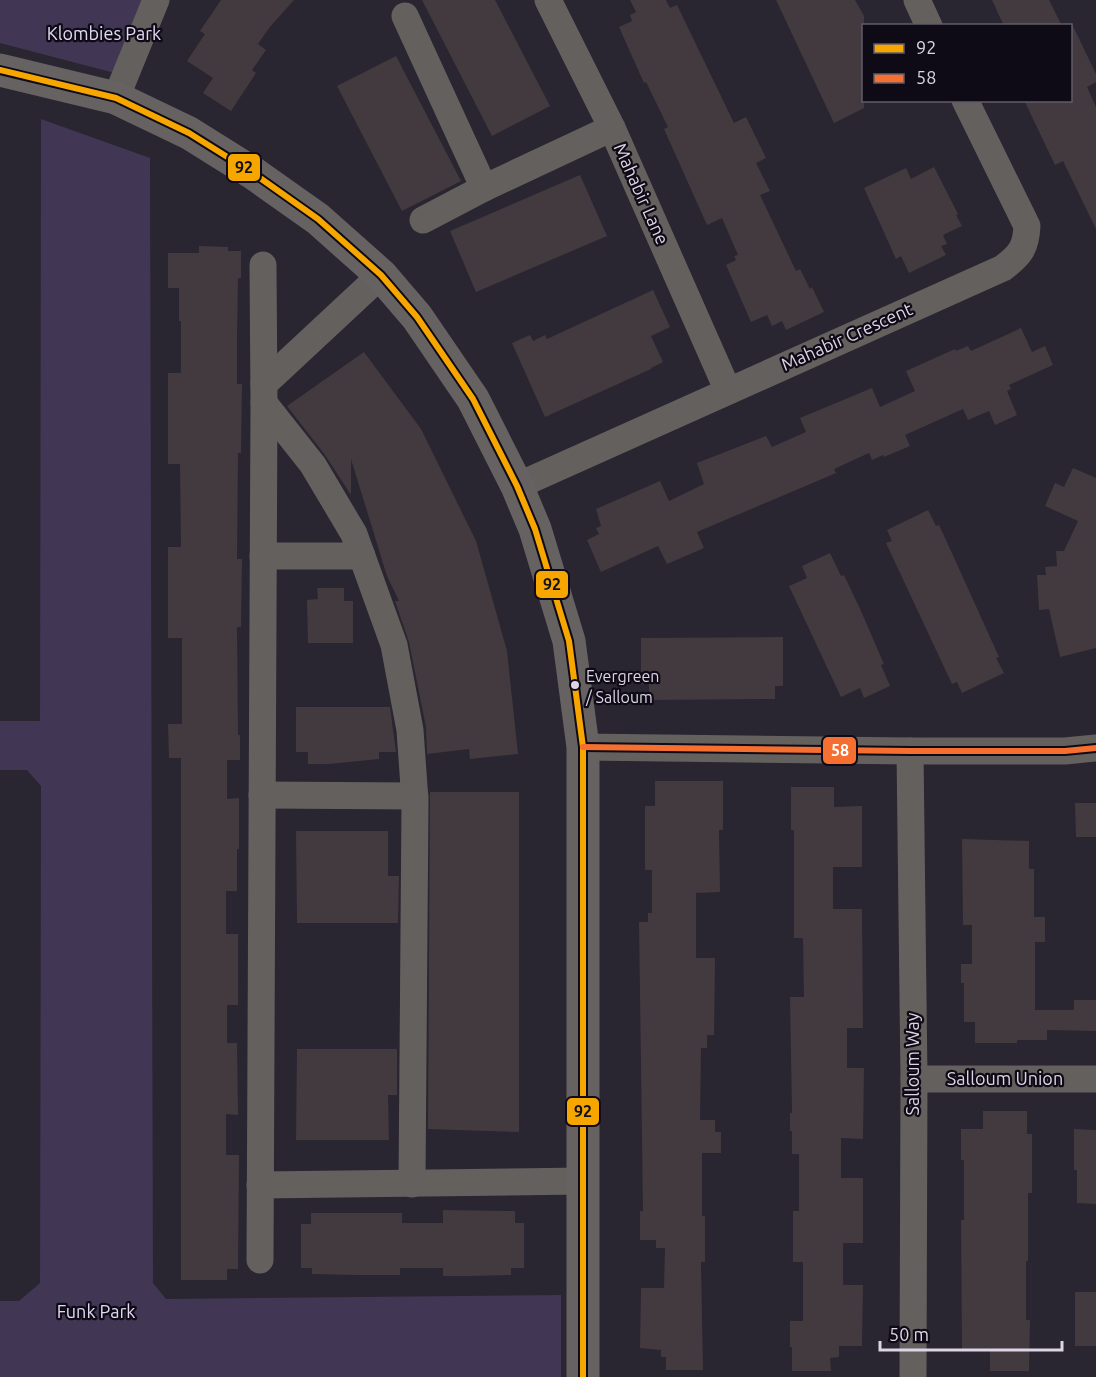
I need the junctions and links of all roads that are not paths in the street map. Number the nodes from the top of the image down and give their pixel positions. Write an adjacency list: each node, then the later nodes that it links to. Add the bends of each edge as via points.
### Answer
1 (156, 0): 7 (street)
2 (549, 0): 9 (street, Mahabir Lane)
3 (917, 0): 5 (street)
4 (405, 16): 10 (street)
5 (928, 24)
6 (0, 70): 7 (street)
7 (116, 98): 13 (street, via 189,133 270,184 318,219)
8 (966, 102): 14 (street, Mahabir Crescent, via 1027,226 1026,242 1017,257 1003,268)
9 (612, 128): 10 (street); 14 (street, Mahabir Lane)
10 (484, 188): 11 (street)
11 (423, 220)
12 (263, 265): 15 (street)
13 (381, 275): 15 (street); 16 (street, via 417,317 468,390)
14 (728, 391): 16 (street, Mahabir Crescent)
15 (264, 394): 17 (street); 18 (street, via 313,465 354,534)
16 (518, 486): 19 (street, via 535,528 569,641)
17 (263, 556): 18 (street); 22 (street)
18 (362, 556): 23 (street, via 394,645 410,730)
19 (583, 747): 21 (street); 26 (street)
20 (1096, 748): 21 (street)
21 (910, 751): 24 (street, Salloum Way)
22 (262, 795): 23 (street); 28 (street)
23 (415, 796): 27 (street)
24 (914, 1079): 25 (street, Salloum Union); 31 (street, Salloum Way)
25 (1096, 1079)
26 (583, 1181): 27 (street); 30 (street)
27 (412, 1184): 28 (street)
28 (260, 1185): 29 (street)
29 (260, 1260)
30 (584, 1377)
31 (913, 1377)

